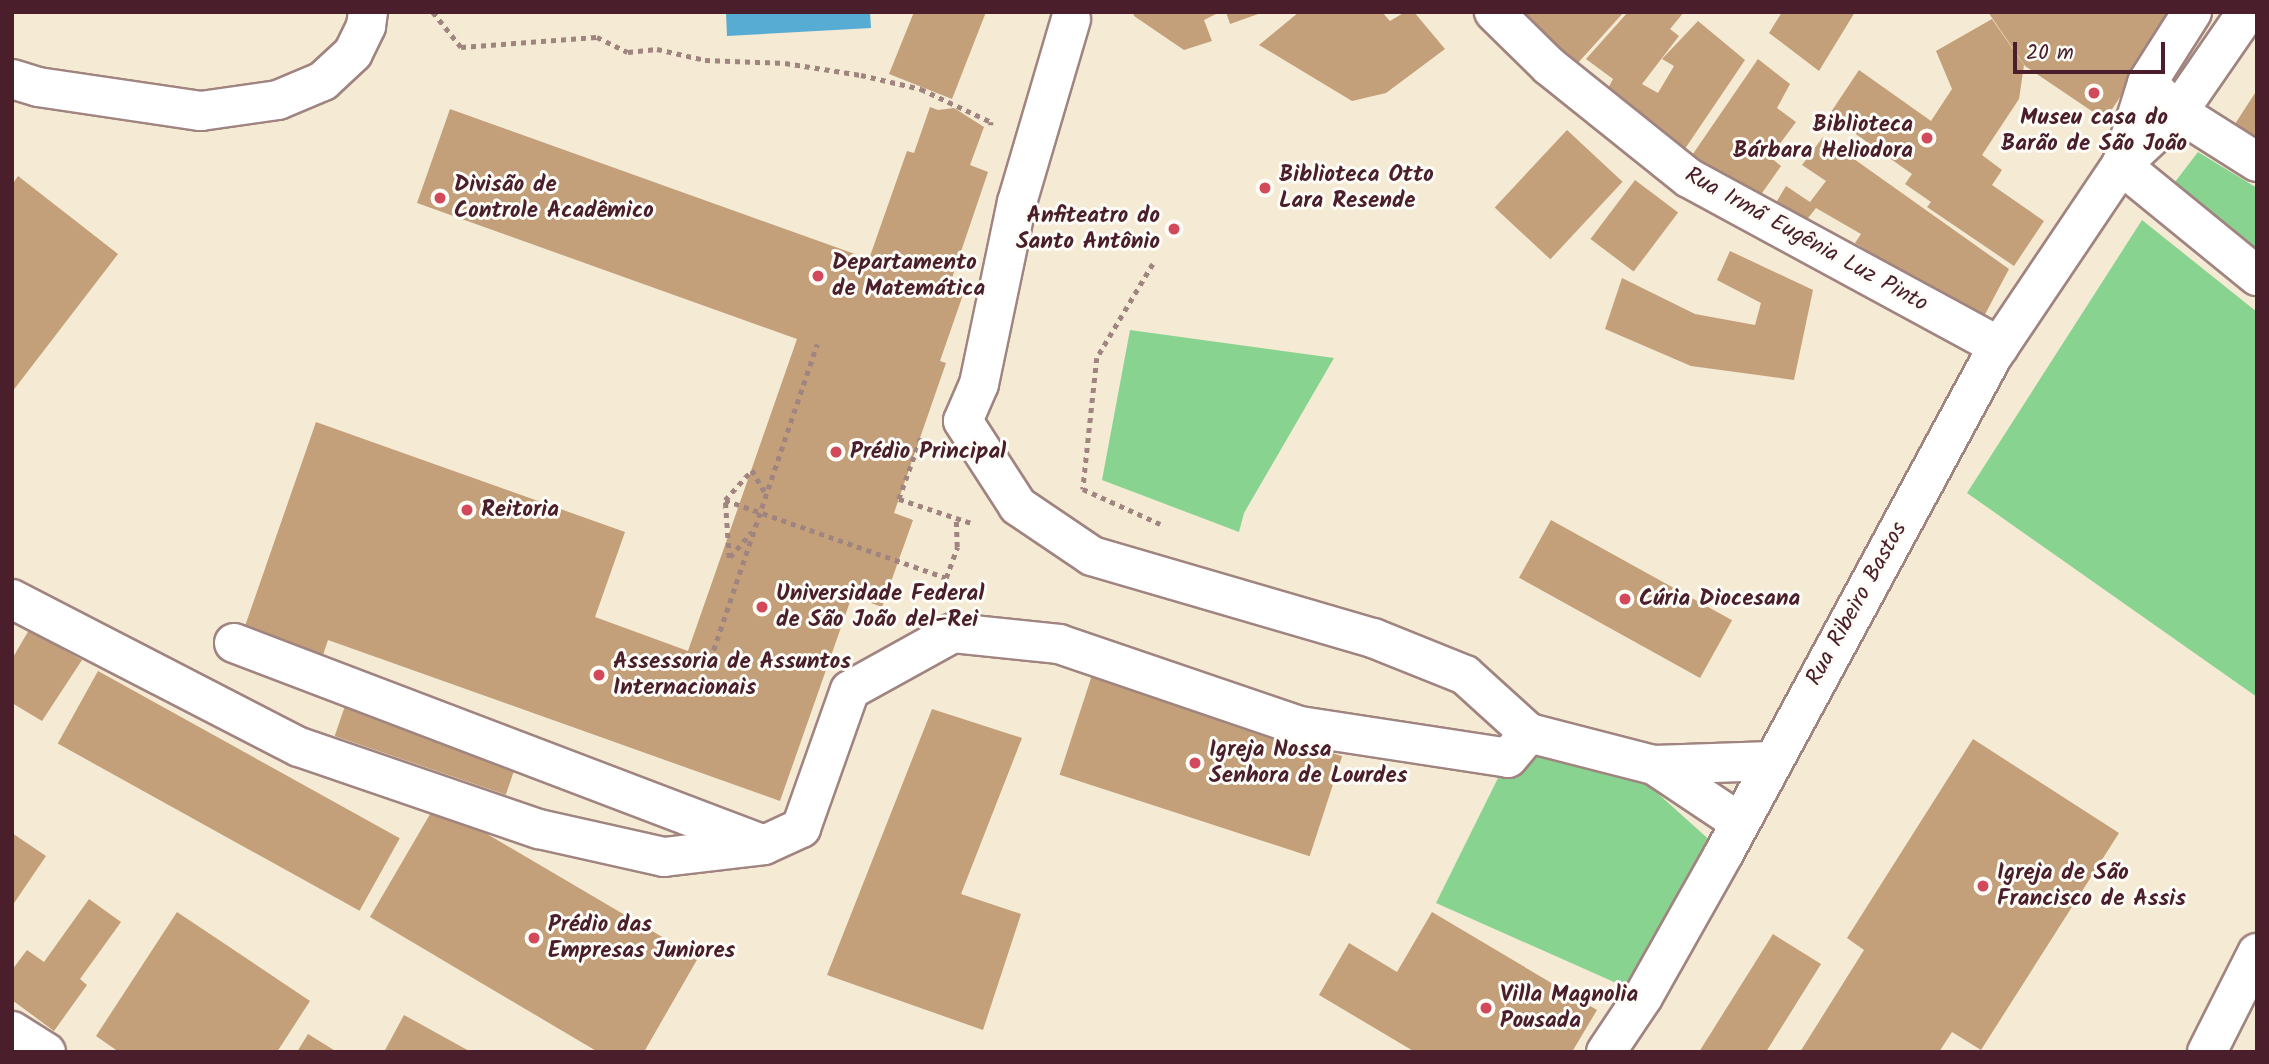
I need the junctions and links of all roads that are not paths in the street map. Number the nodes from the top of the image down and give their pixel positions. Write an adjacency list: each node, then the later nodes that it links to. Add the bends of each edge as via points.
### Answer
1 (368, 12): 6 (main road, via 353,53 323,81 278,100 201,111 38,87)
2 (1494, 12): 12 (main road, Rua Irmã Eugênia Luz Pinto, via 1549,65 1689,178)
3 (2192, 12): 7 (main road)
4 (2247, 12): 8 (main road)
5 (1071, 19): 15 (main road, via 1017,202 979,384 963,421 1018,506 1092,556 1374,638 1465,675)
6 (12, 79)
7 (2147, 83): 8 (main road); 10 (main road)
8 (2178, 112): 9 (main road); 10 (main road)
9 (2257, 162)
10 (2121, 165): 11 (main road); 12 (main road, Rua Ribeiro Bastos)
11 (2257, 276)
12 (1999, 346): 16 (main road, Rua Ribeiro Bastos)
13 (12, 599): 19 (main road, via 299,747 539,829 664,857)
14 (234, 643): 19 (main road)
15 (1529, 733): 17 (main road); 19 (main road, via 1507,758 1300,726 1059,644 953,634 850,691 801,828)
16 (1772, 761): 17 (main road); 18 (main road, Rua Ribeiro Bastos)
17 (1654, 765): 18 (main road)
18 (1739, 822): 23 (main road, Rua Ribeiro Bastos, via 1643,997)
19 (764, 845)
20 (2257, 953): 24 (main road)
21 (12, 1031): 22 (main road)
22 (46, 1052)
23 (1606, 1052)
24 (2207, 1052)

